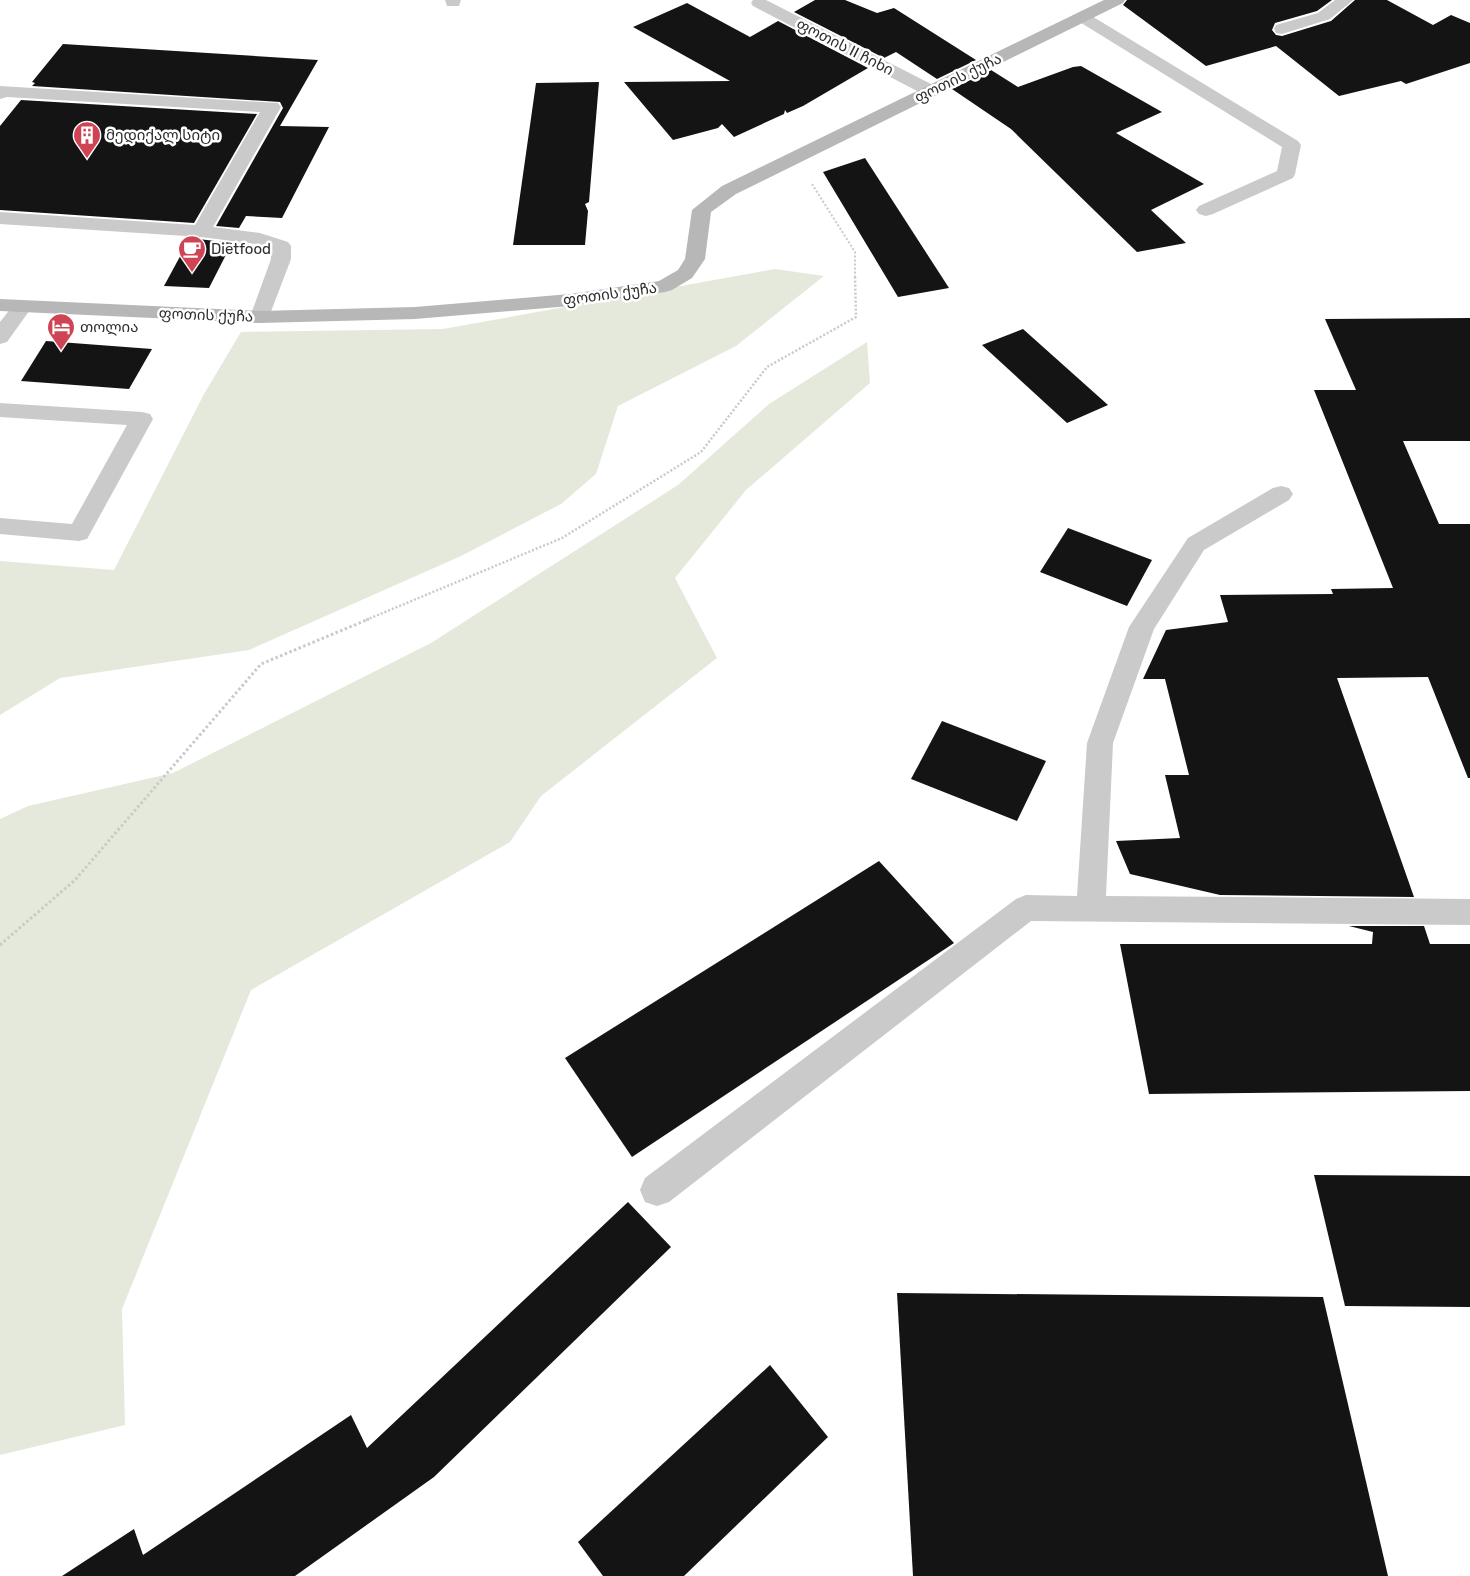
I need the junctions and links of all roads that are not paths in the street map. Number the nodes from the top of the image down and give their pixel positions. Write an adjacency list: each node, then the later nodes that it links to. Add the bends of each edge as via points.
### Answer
1 (1117, 0): 4 (street, ფოთის ქუჩა)
2 (1345, 0): 5 (street, via 1324,16)
3 (760, 3): 6 (street, ფოთის II ჩიხი)
4 (1089, 9): 6 (street, ფოთის ქუჩა); 8 (street, via 1292,145 1286,174)
5 (1282, 29)
6 (931, 91): 13 (street, ფოთის ქუჩა, via 729,190 702,210 695,259 685,274 665,286 570,300 414,313)
7 (0, 94): 10 (street, via 3,91 272,107)
8 (1206, 210)
9 (0, 218): 10 (street)
10 (201, 231): 13 (street, via 260,239 281,246 281,259)
11 (0, 306): 12 (street, ფოთის ქუჩა)
12 (22, 307): 13 (street, ფოთის ქუჩა); 14 (street)
13 (260, 317)
14 (0, 338)
15 (0, 410): 17 (street, via 142,420 80,533)
16 (1282, 494): 18 (street, via 1196,544 1142,628 1100,743)
17 (0, 526)
18 (1091, 909): 19 (street); 20 (street, via 1026,908)
19 (1470, 912)
20 (657, 1190)

